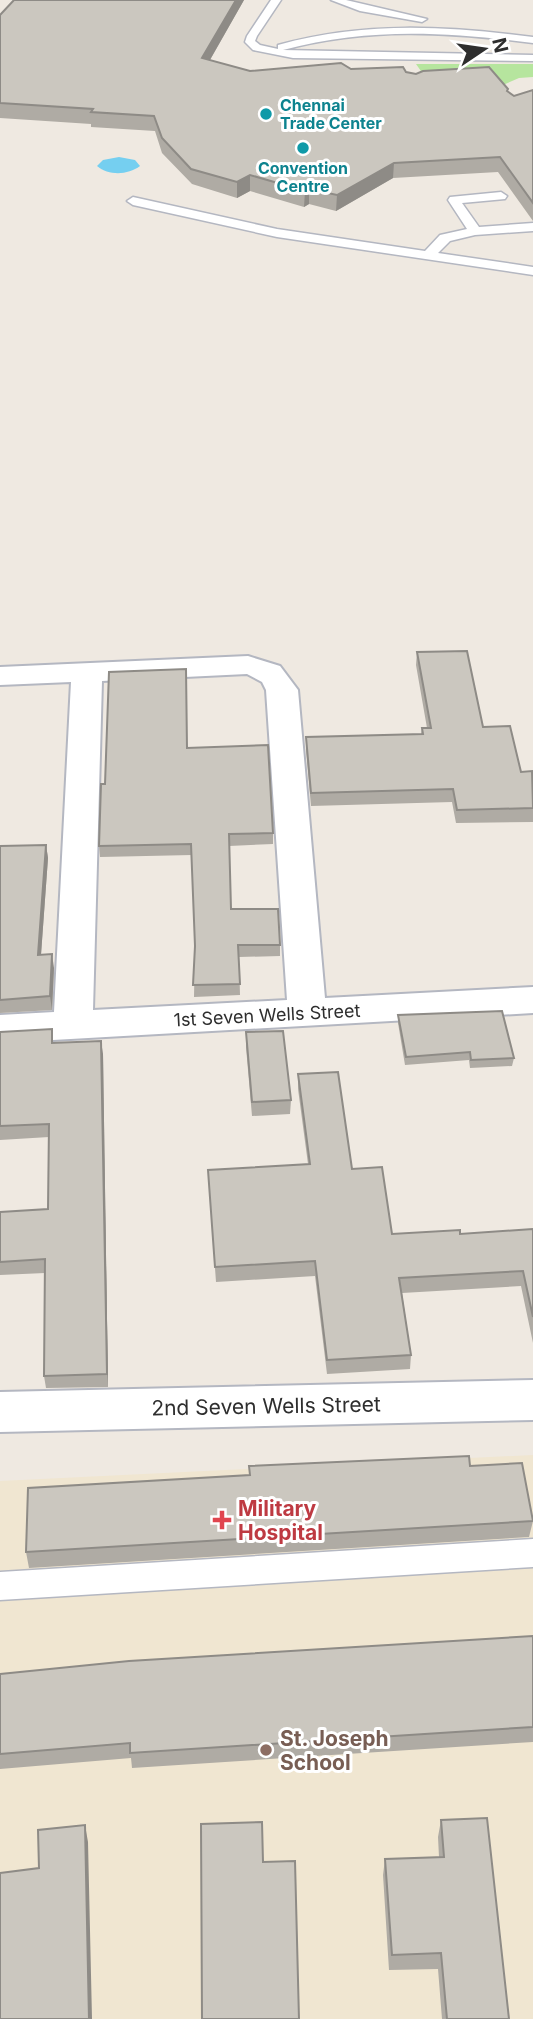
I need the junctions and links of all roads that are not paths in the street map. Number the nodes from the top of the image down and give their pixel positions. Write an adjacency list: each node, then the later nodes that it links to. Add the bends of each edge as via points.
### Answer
1 (276, 0): 5 (lane, via 250,42 257,48)
2 (336, 0): 3 (lane)
3 (494, 35): 4 (lane); 5 (lane, via 388,29 304,40)
4 (533, 40)
5 (278, 51): 6 (lane)
6 (293, 55): 7 (lane, via 398,62); 8 (lane)
7 (533, 58)
8 (274, 65)
9 (501, 197): 12 (lane, via 454,200)
10 (133, 201): 13 (lane, via 277,233)
11 (533, 227): 12 (lane)
12 (475, 231): 13 (lane, via 445,239)
13 (428, 256): 14 (lane)
14 (533, 271)
15 (87, 673): 16 (street); 18 (street, via 248,665 266,669 277,678 282,690); 19 (street)
16 (0, 676)
17 (533, 1000): 18 (street, 1st Seven Wells Street)
18 (307, 1013): 19 (street, 1st Seven Wells Street)
19 (73, 1026): 20 (street, 1st Seven Wells Street)
20 (0, 1029)
21 (533, 1400): 22 (street, 2nd Seven Wells Street)
22 (0, 1412)
23 (533, 1553): 24 (lane)
24 (0, 1586)

